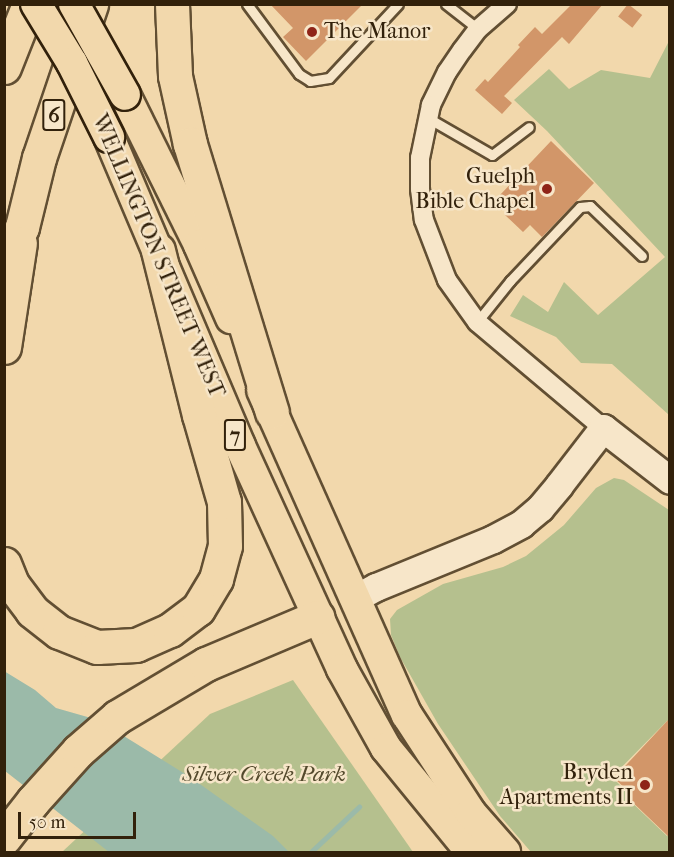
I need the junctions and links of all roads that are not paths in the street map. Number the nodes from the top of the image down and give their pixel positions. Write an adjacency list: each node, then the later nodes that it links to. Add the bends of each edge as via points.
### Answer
1 (29, 4): 11 (highway)
2 (36, 4): 15 (main road, WELLINGTON STREET WEST / 7, bridge, via 109,136)
3 (74, 4): 20 (main road, WELLINGTON STREET WEST, bridge, via 125,95 199,245)
4 (91, 4): 14 (highway, 6, via 39,158)
5 (172, 4): 20 (highway, via 175,76 190,144)
6 (247, 4): 7 (lane, via 299,74 310,81 329,78)
7 (398, 4)
8 (446, 4): 10 (lane)
9 (507, 4): 10 (street)
10 (478, 29): 12 (street, via 447,72)
11 (4, 67)
12 (428, 118): 13 (lane, via 492,155); 18 (street, via 420,171 424,220 447,280)
13 (529, 127)
14 (22, 227): 17 (highway, 6); 19 (highway)
15 (158, 250): 23 (highway, via 224,502 225,546 216,579 198,609 170,630 136,645 97,646 59,632 32,611 12,584); 25 (main road, WELLINGTON STREET WEST / 7)
16 (642, 256): 18 (lane, via 590,206 580,207)
17 (4, 267)
18 (477, 322): 21 (street)
19 (4, 347)
20 (272, 412): 24 (main road, WELLINGTON STREET WEST / 7)
21 (603, 428): 22 (street); 24 (street, via 546,500 521,524)
22 (669, 480)
23 (4, 564)
24 (354, 599): 25 (main road); 28 (main road, WELLINGTON STREET WEST / 7, via 407,715 471,813)
25 (317, 617): 26 (highway, via 206,664 117,717 78,751); 27 (main road, WELLINGTON STREET WEST / 7, via 386,748)
26 (4, 838)
27 (471, 852)
28 (505, 852)

